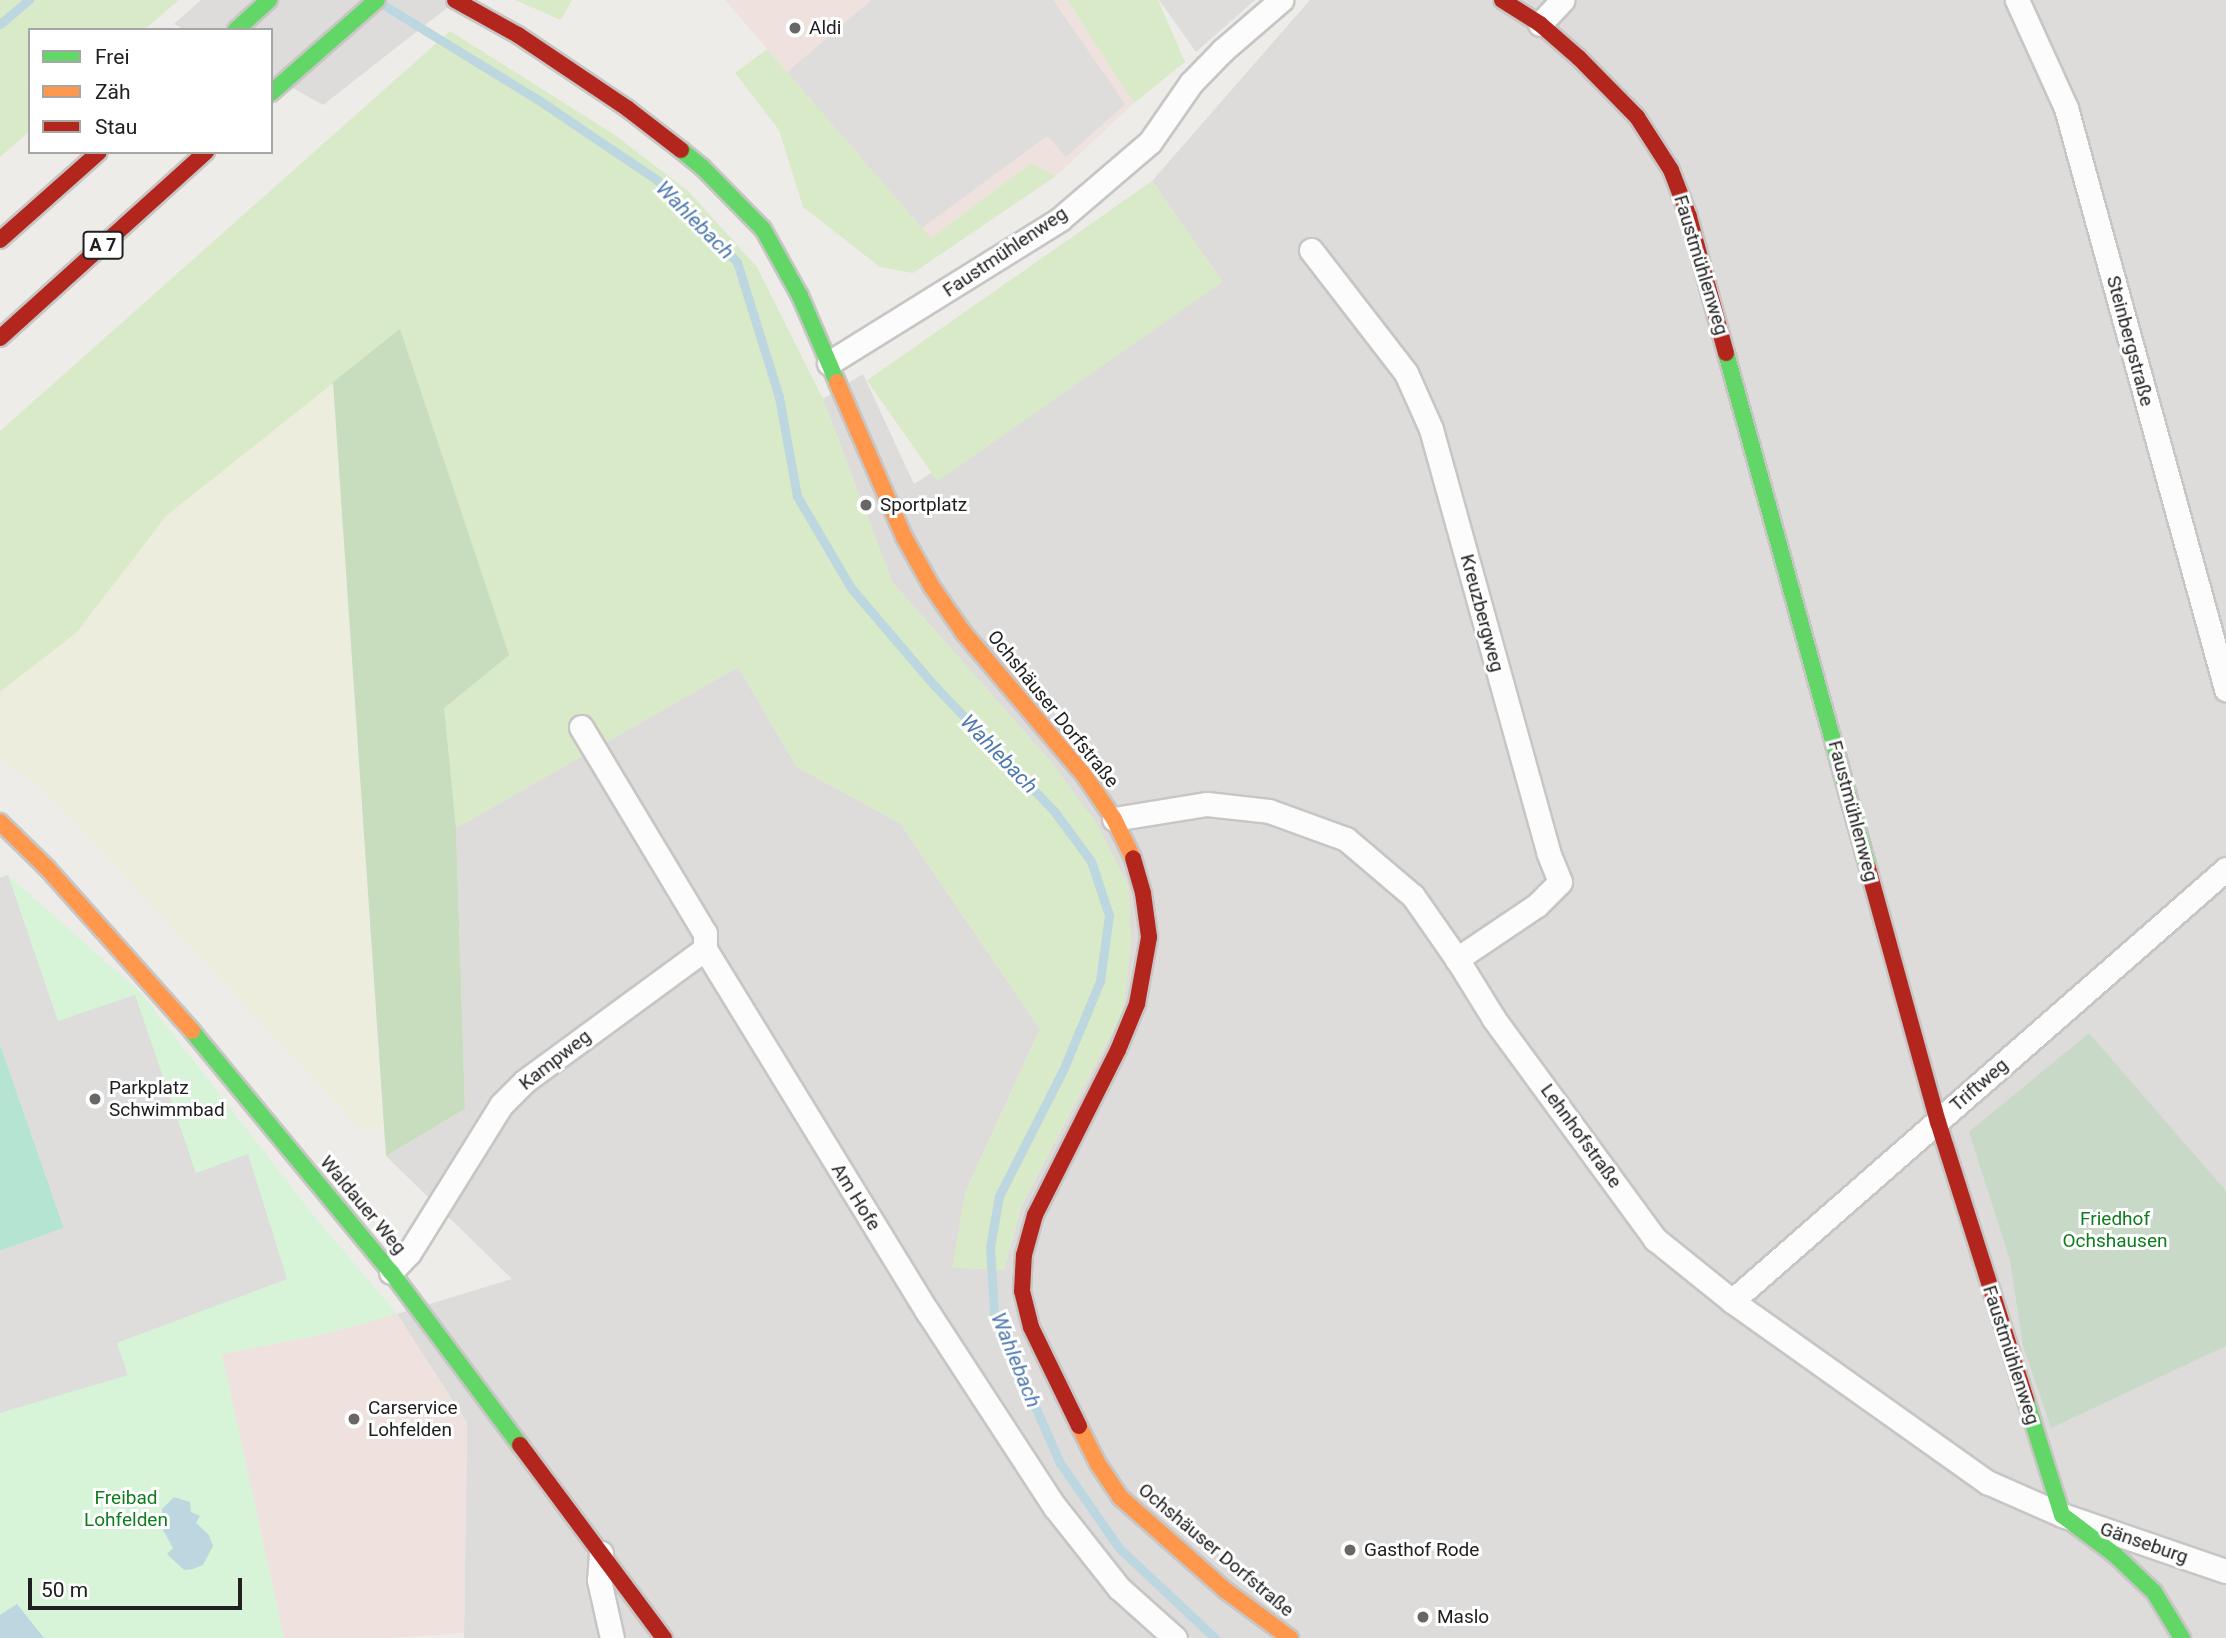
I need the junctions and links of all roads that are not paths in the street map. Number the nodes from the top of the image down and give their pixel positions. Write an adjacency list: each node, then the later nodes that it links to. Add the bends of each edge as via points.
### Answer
1 (269, 0): 9 (main road)
2 (377, 0): 10 (main road)
3 (455, 0): 16 (main road, Ochshäuser Dorfstraße, via 518,35 628,108 702,167 763,229 800,296)
4 (1281, 0): 16 (street, Faustmühlenweg, via 1191,83 1150,142 1060,219)
5 (1502, 0): 8 (main road, Faustmühlenweg)
6 (1562, 0): 8 (street)
7 (2017, 0): 17 (street, Steinbergstraße, via 2066,108)
8 (1540, 24): 24 (main road, Faustmühlenweg, via 1637,117 1671,170 1689,217)
9 (238, 28)
10 (277, 88)
11 (97, 154): 13 (main road)
12 (204, 154): 15 (main road, A 7)
13 (0, 240)
14 (1311, 250): 23 (street, Kreuzbergweg, via 1406,373 1431,429 1560,882 1537,905)
15 (0, 338)
16 (829, 363): 19 (main road, Ochshäuser Dorfstraße, via 904,537 932,587 963,632 1084,775)
17 (2226, 689)
18 (582, 727): 22 (street, Am Hofe, via 705,933)
19 (1114, 819): 23 (street, Lehnhofstraße, via 1207,804 1269,811 1346,839 1413,896); 33 (main road, Ochshäuser Dorfstraße, via 1143,893 1149,937 1143,977 1118,1050 1035,1215 1024,1255 1022,1291 1031,1327 1055,1378 1120,1497 1235,1598)
20 (0, 822): 25 (main road, Waldauer Weg, via 159,992)
21 (2226, 869): 24 (street, Triftweg)
22 (705, 949): 25 (street, Kampweg, via 524,1081 501,1105 409,1253); 32 (street, Am Hofe, via 912,1286 1055,1507 1119,1588)
23 (1457, 959): 26 (street, Lehnhofstraße, via 1494,1019 1655,1238)
24 (1938, 1122): 26 (street, Triftweg); 27 (main road, Faustmühlenweg)
25 (391, 1272): 28 (main road, Waldauer Weg)
26 (1732, 1301): 27 (street, Lehnhofstraße, via 1987,1482)
27 (2062, 1515): 29 (street, Gänseburg); 34 (main road, via 2154,1592)
28 (601, 1553): 30 (street, via 599,1580); 31 (main road, Waldauer Weg)
29 (2226, 1571)
30 (612, 1638)
31 (664, 1638)
32 (1175, 1638)
33 (1290, 1638)
34 (2182, 1638)

